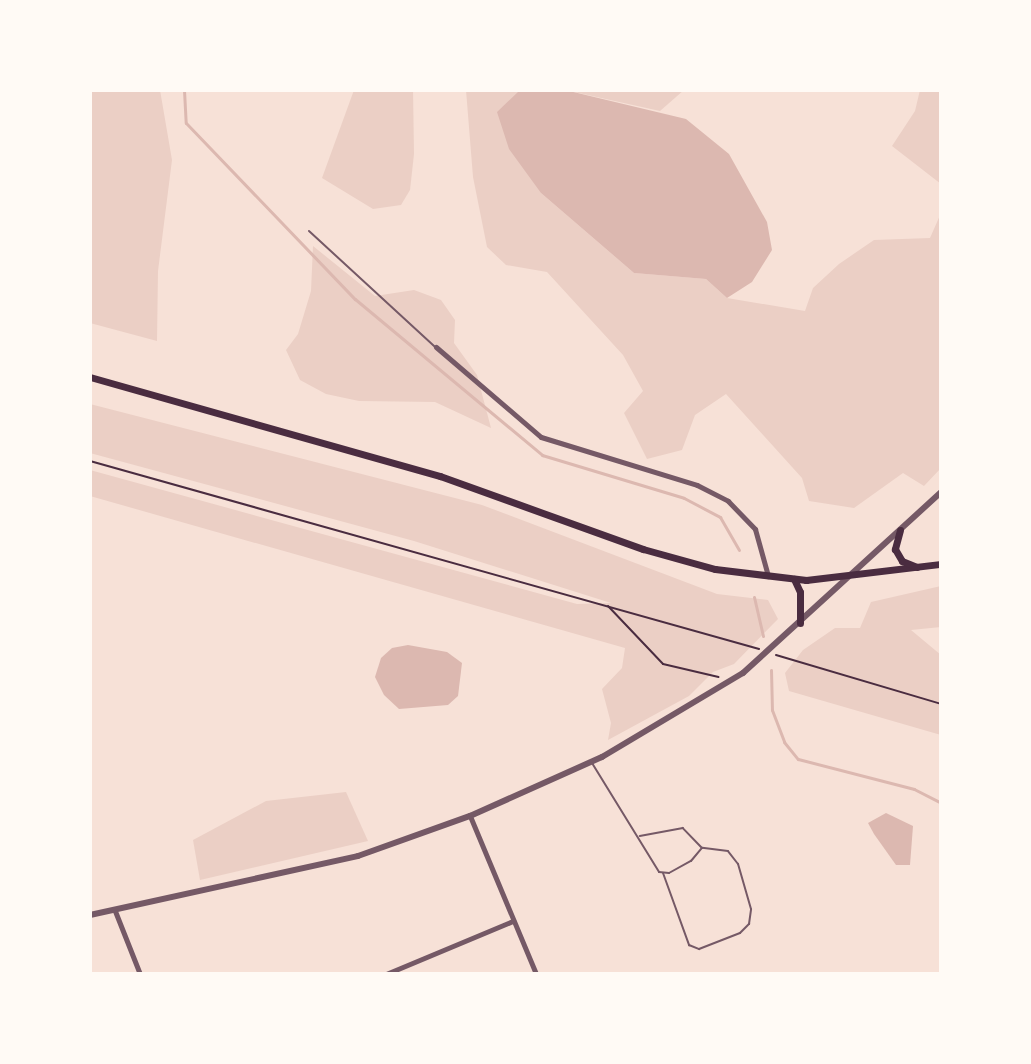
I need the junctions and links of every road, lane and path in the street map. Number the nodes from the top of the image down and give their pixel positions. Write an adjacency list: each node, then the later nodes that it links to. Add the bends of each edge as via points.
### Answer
1 (309, 231): 2 (lane)
2 (436, 347): 9 (street, via 541,437 697,485 728,501 755,529)
3 (90, 377): 9 (main road, via 490,492 686,562)
4 (90, 461): 12 (path)
5 (941, 492): 6 (street)
6 (900, 530): 8 (main road, via 895,549 902,561); 10 (street)
7 (941, 564): 8 (main road)
8 (919, 568): 10 (main road)
9 (768, 577): 11 (main road)
10 (847, 578): 11 (main road); 13 (street)
11 (794, 579): 13 (main road, via 802,608)
12 (606, 603): 14 (path); 16 (path, via 663,664)
13 (800, 623): 16 (street)
14 (747, 646)
15 (786, 657): 17 (path)
16 (731, 682): 18 (street)
17 (941, 704)
18 (591, 762): 19 (street); 20 (lane)
19 (470, 816): 23 (street, via 329,864); 25 (street)
20 (640, 836): 21 (lane, via 683,828); 22 (lane)
21 (702, 848): 22 (lane, via 691,861); 22 (lane, via 728,851 738,864 751,909 740,933 699,949 689,945)
22 (662, 872)
23 (115, 911): 24 (street); 26 (street)
24 (90, 915)
25 (513, 921): 27 (street); 28 (street)
26 (140, 974)
27 (386, 974)
28 (536, 974)

